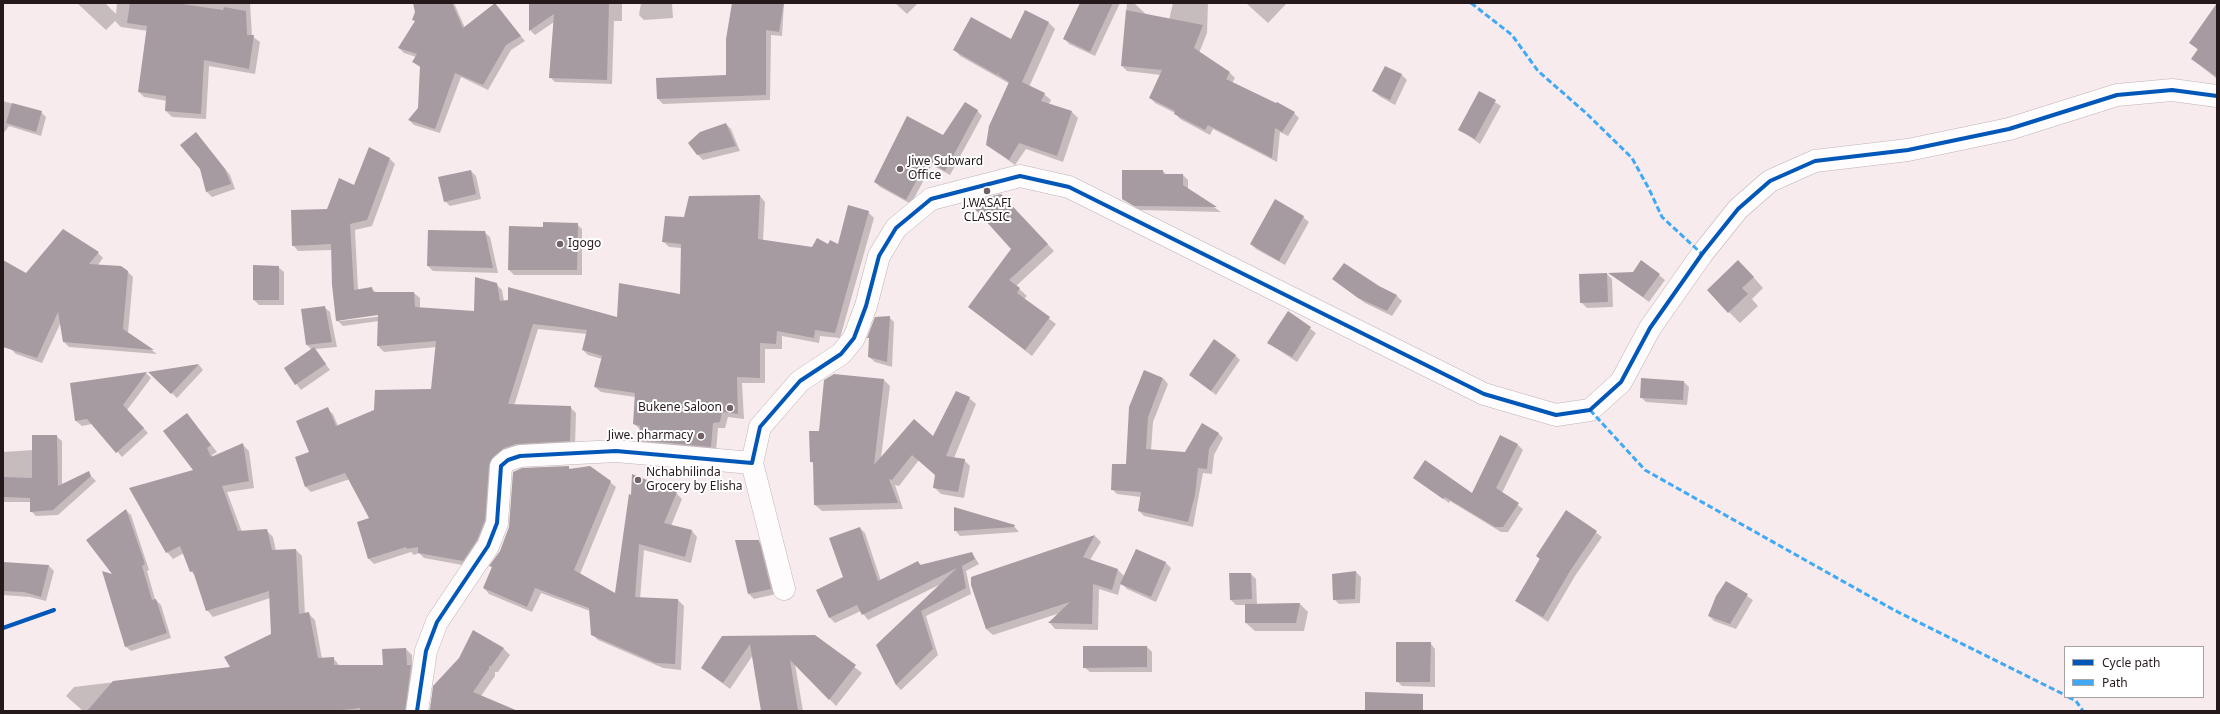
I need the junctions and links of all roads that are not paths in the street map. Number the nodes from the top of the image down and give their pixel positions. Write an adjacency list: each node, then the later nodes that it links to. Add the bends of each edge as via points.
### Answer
1 (2217, 96): 2 (street, via 2172,90 2117,95 1993,132 1908,150 1815,161 1770,181 1738,209 1702,254 1650,328 1621,382 1590,410 1556,415 1484,394 1069,187 1020,176 930,199 896,228 879,256 866,306 854,338 841,354 800,381 760,427)
2 (752, 462): 3 (street); 4 (street, via 616,451 520,456 508,460 501,466 498,523 488,546 437,622 426,651)
3 (784, 589)
4 (418, 711)

